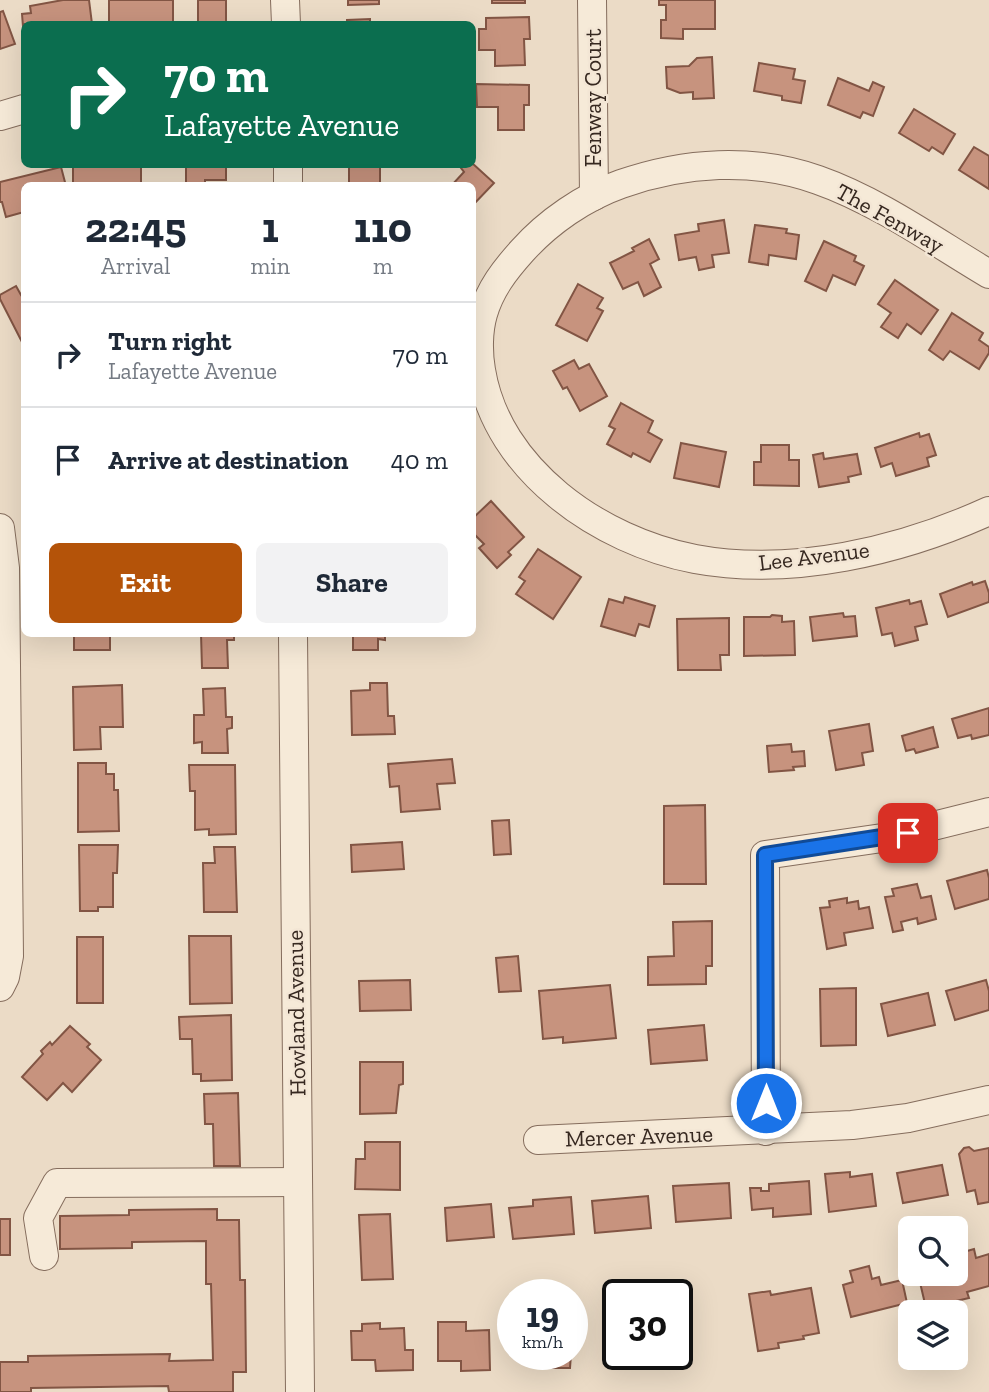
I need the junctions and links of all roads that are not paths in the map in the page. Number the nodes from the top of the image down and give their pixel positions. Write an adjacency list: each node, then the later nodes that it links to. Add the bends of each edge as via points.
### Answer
1 (285, 0): 3 (street)
2 (592, 0): 6 (street, Fenway Court)
3 (286, 21)
4 (21, 111): 5 (street)
5 (0, 116)
6 (593, 196): 7 (street, The Fenway, via 652,173 695,166 777,169 855,195); 8 (street, The Fenway, via 529,243 504,271)
7 (989, 274)
8 (477, 317): 9 (street, Lee Avenue, via 484,388 511,446 573,506 651,547 736,565 775,565 903,543)
9 (989, 511)
10 (0, 528): 13 (street, via 5,568 9,956)
11 (293, 637): 17 (street, Howland Avenue)
12 (989, 812): 15 (street, via 889,837 765,855)
13 (0, 987)
14 (989, 1100): 15 (street, Mercer Avenue, via 897,1120)
15 (766, 1131): 16 (street, Mercer Avenue)
16 (538, 1140)
17 (298, 1182): 18 (street, via 57,1183 38,1218); 19 (street, Howland Avenue)
18 (44, 1256)
19 (300, 1392)

